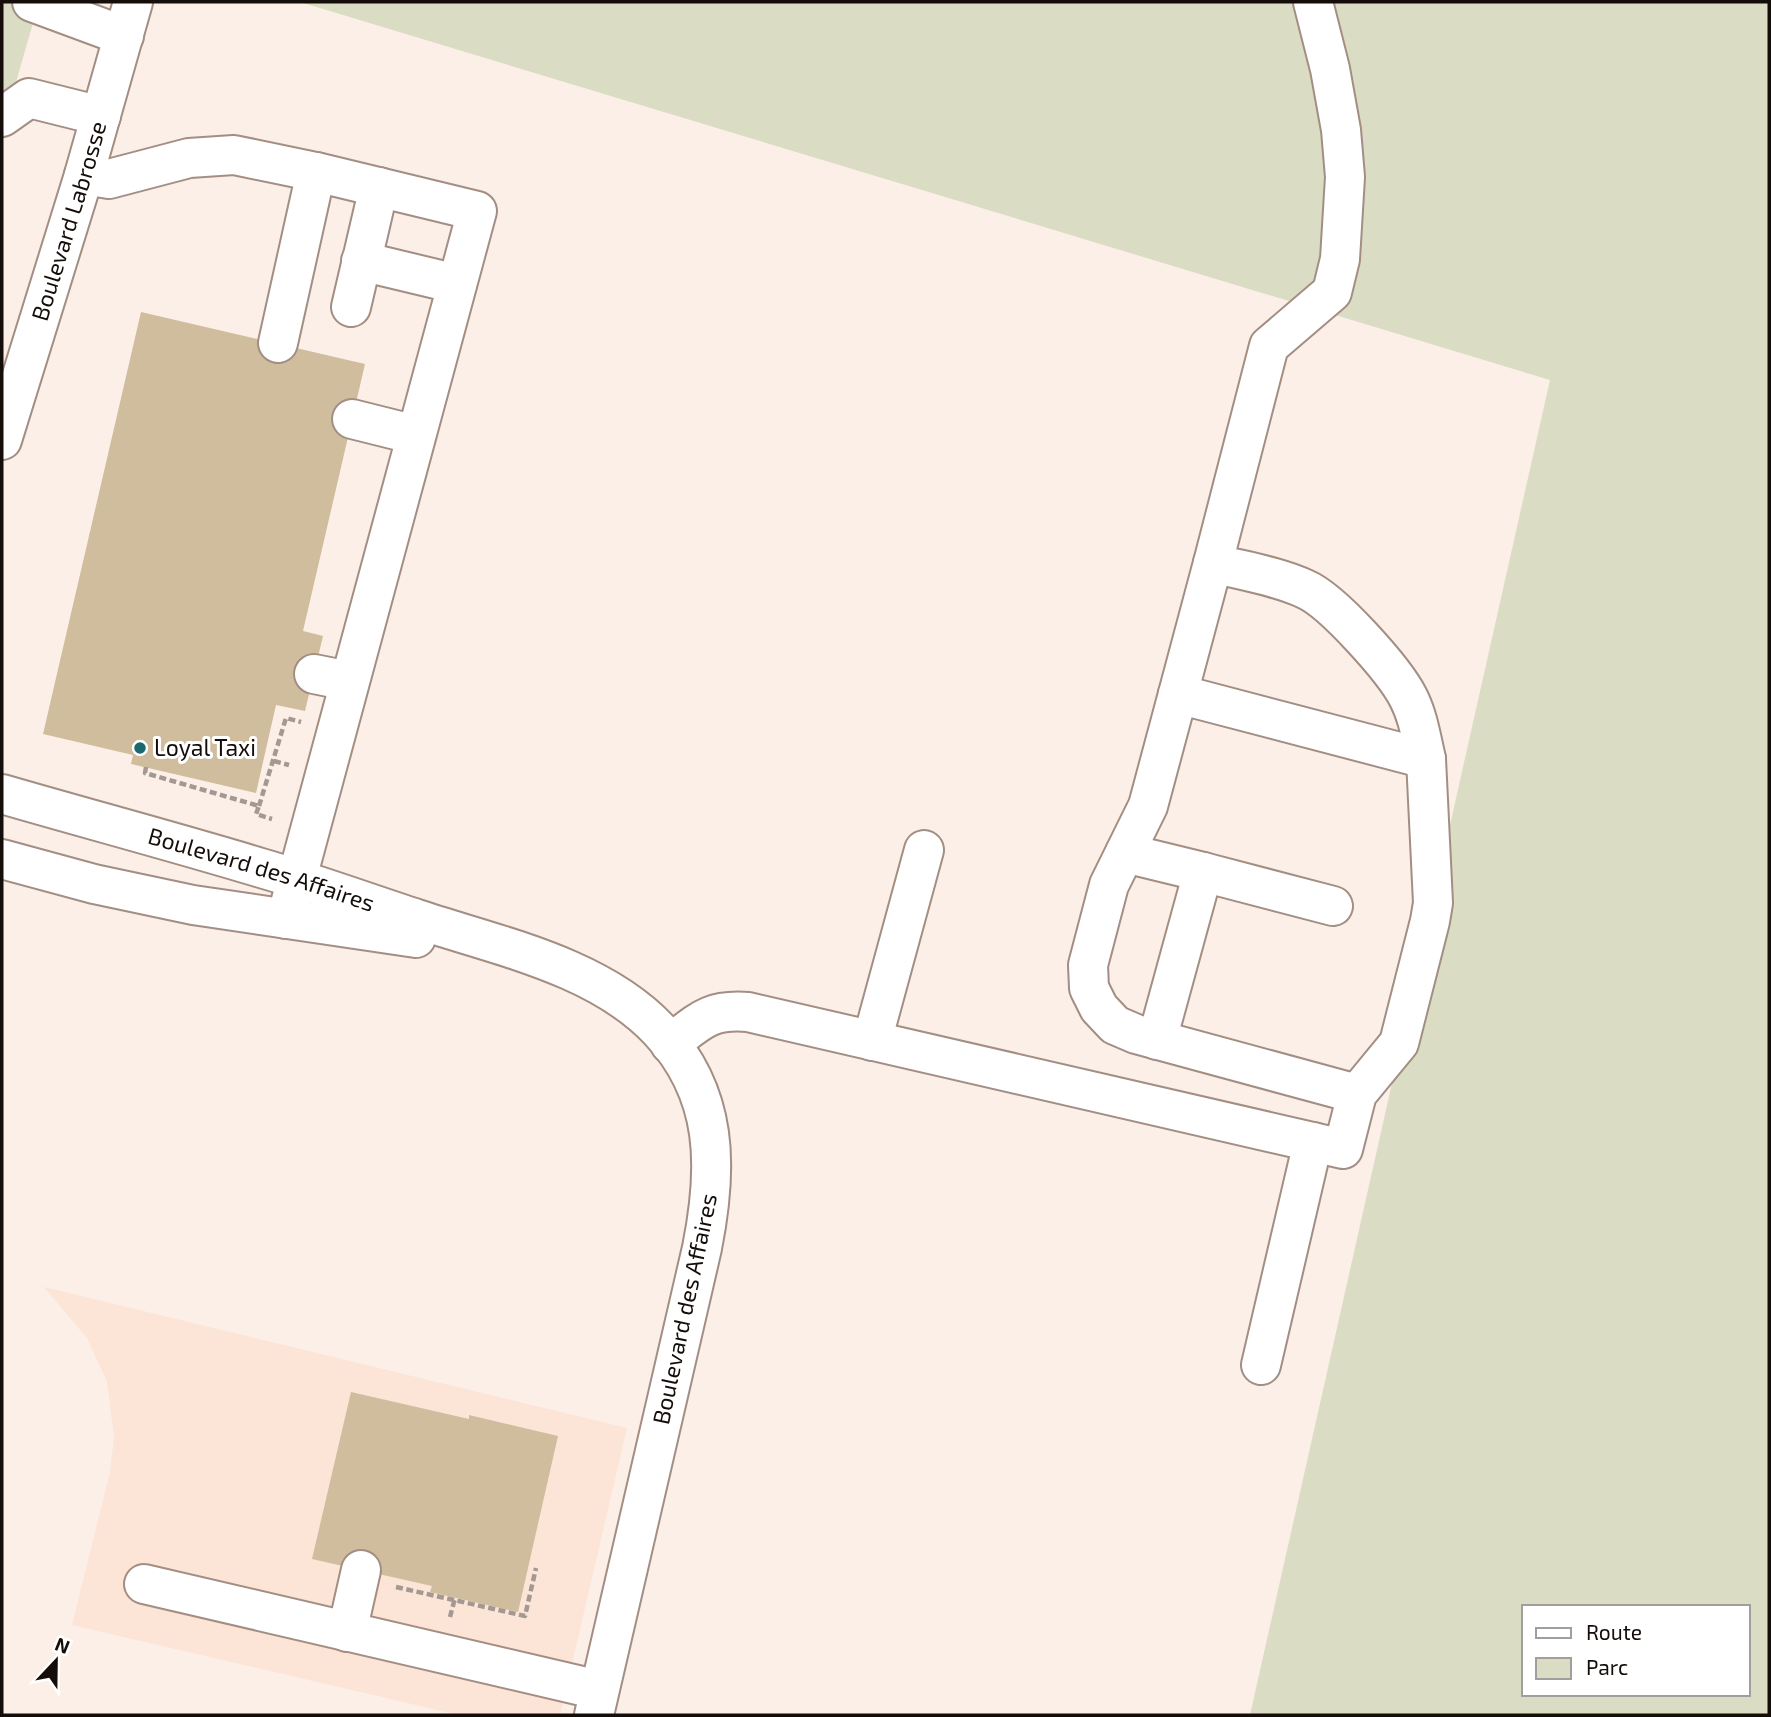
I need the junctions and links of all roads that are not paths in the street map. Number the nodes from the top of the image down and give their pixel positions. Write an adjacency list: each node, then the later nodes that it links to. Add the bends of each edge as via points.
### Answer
1 (32, 2): 3 (street)
2 (1313, 2): 16 (street, via 1341,130 1345,177 1340,259 1332,292 1269,346)
3 (129, 19): 4 (street, Boulevard Labrosse)
4 (101, 116): 5 (street, via 29,98); 7 (street, Boulevard Labrosse)
5 (2, 117)
6 (316, 172): 7 (street, via 234,155 189,158 109,179); 8 (street); 12 (street)
7 (84, 175): 15 (street, Boulevard Labrosse)
8 (379, 187): 9 (street); 10 (street, via 477,211)
9 (361, 261): 10 (street); 11 (street)
10 (457, 284): 14 (street)
11 (351, 307)
12 (278, 343)
13 (352, 419): 14 (street)
14 (416, 435): 24 (street, via 332,678)
15 (2, 440)
16 (1213, 563): 17 (street); 18 (street, via 1285,581 1323,600 1407,695 1417,716)
17 (1178, 694): 18 (street); 21 (street, via 1148,806)
18 (1426, 758): 31 (street, via 1430,921 1399,1043)
19 (2, 794): 24 (street, Boulevard des Affaires)
20 (924, 849): 29 (street)
21 (1125, 853): 23 (street); 28 (street, via 1108,885 1087,965 1089,988 1115,1025)
22 (2, 859): 26 (street, Boulevard des Affaires, via 135,893)
23 (1203, 872): 25 (street); 28 (street)
24 (296, 879): 26 (street); 27 (street, Boulevard des Affaires)
25 (1333, 906)
26 (286, 919): 27 (street, Boulevard des Affaires)
27 (518, 953): 30 (street, Boulevard des Affaires, via 605,987 644,1015)
28 (1157, 1040): 31 (street)
29 (873, 1041): 30 (street, via 733,1011 703,1019); 32 (street)
30 (670, 1044): 37 (street, Boulevard des Affaires, via 687,1068 707,1114 712,1143 711,1195)
31 (1357, 1094): 32 (street, via 1343,1149)
32 (1313, 1142): 33 (street)
33 (1261, 1365)
34 (361, 1570): 36 (street)
35 (144, 1584): 36 (street)
36 (347, 1632): 37 (street)
37 (596, 1703)

